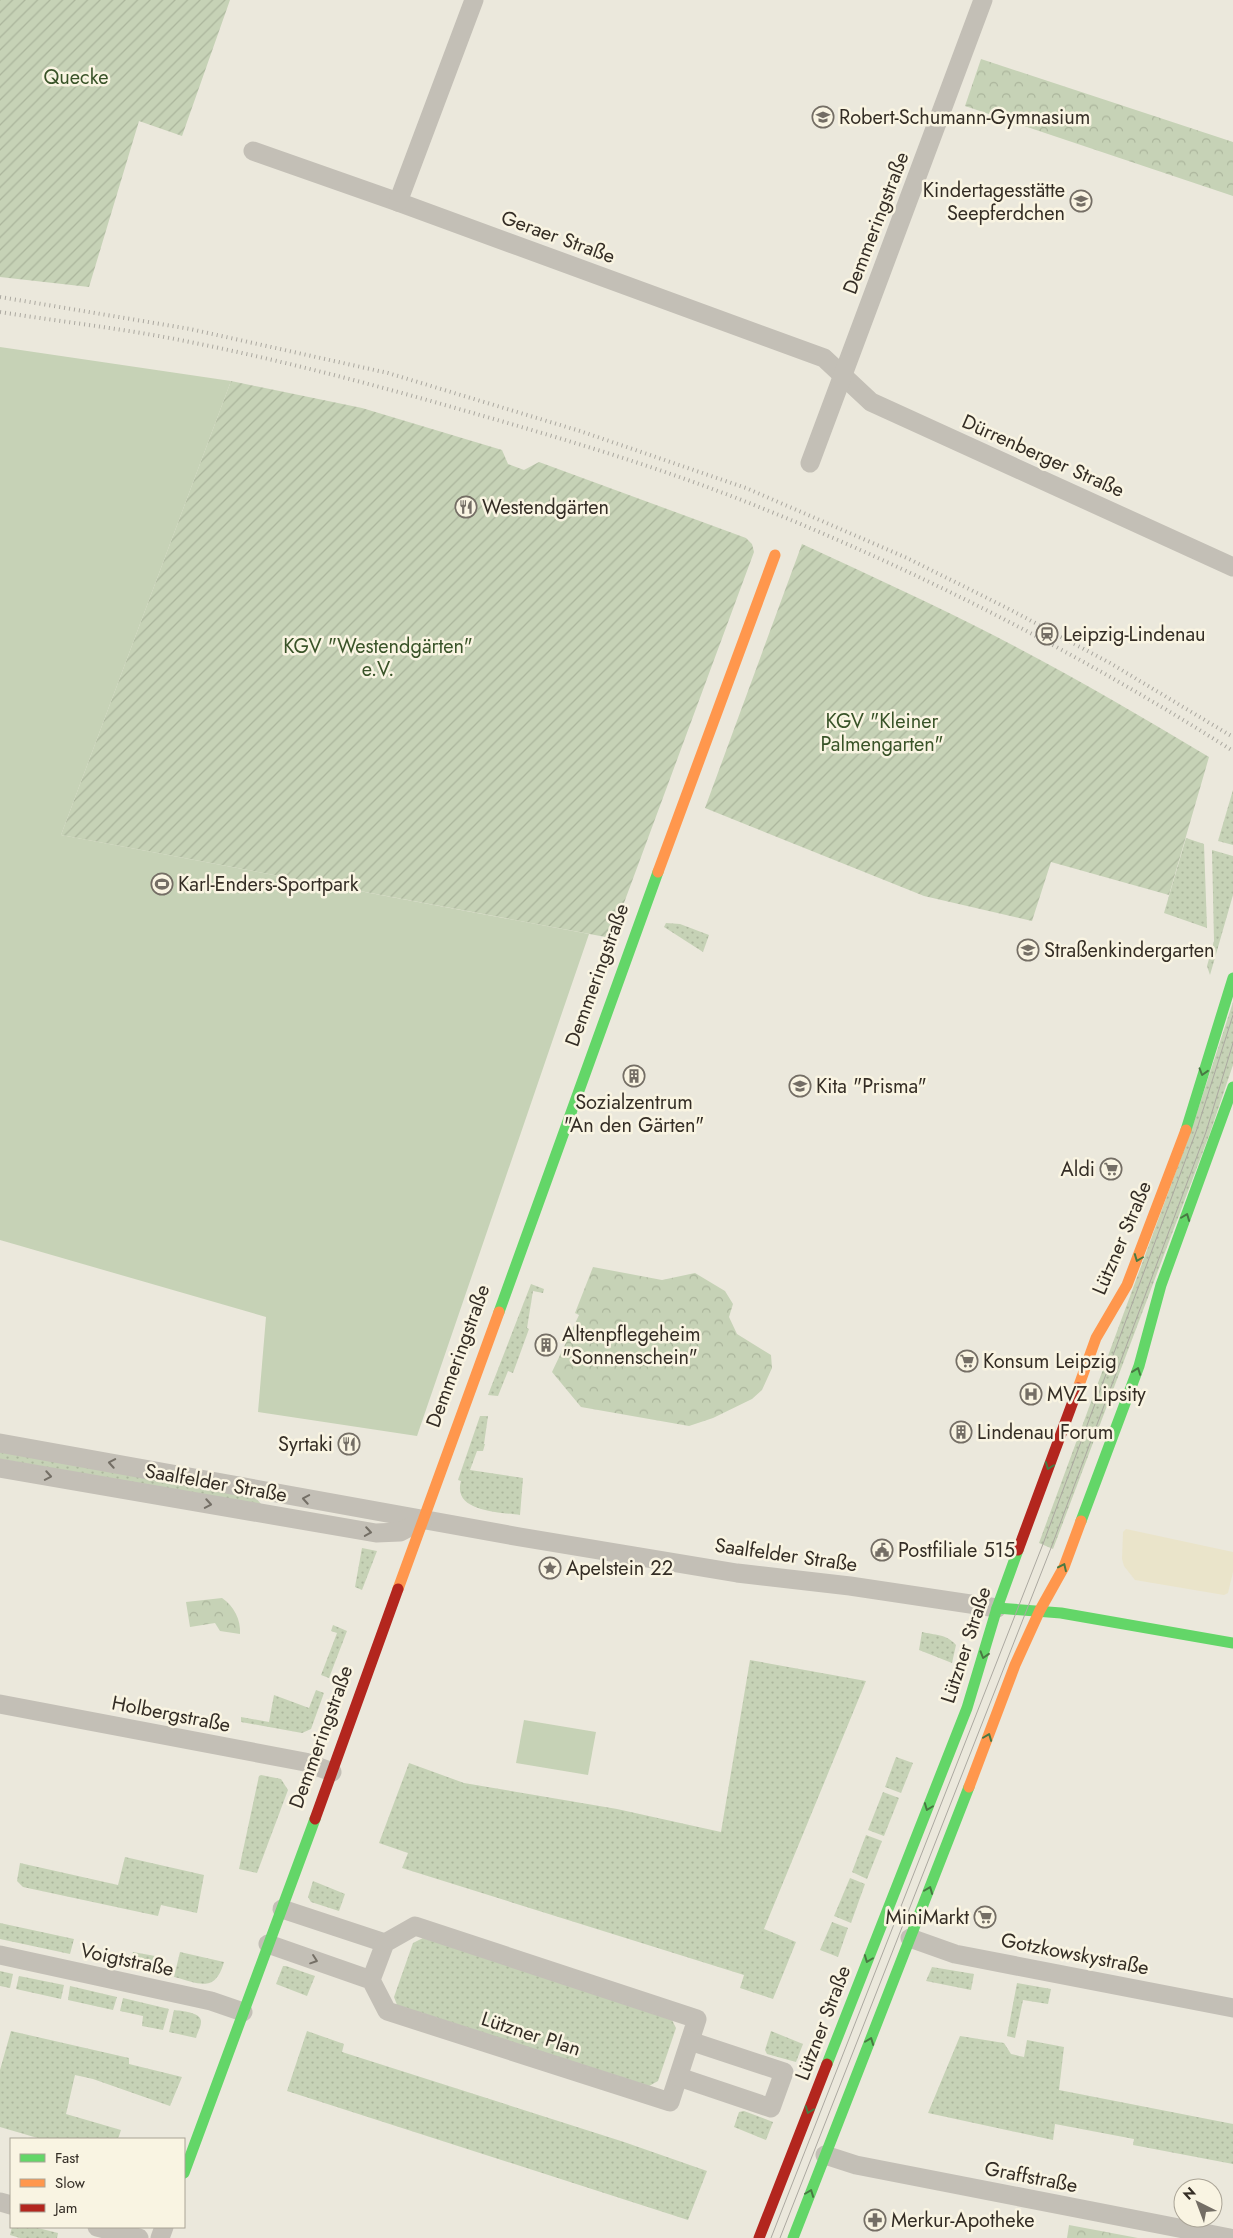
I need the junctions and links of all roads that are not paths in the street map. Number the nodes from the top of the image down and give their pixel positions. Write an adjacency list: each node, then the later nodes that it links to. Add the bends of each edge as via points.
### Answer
1 (474, 0): 4 (street)
2 (983, 0): 5 (street, Demmeringstraße)
3 (253, 152): 4 (street, Geraer Straße)
4 (398, 202): 5 (street, Geraer Straße, via 824,358)
5 (842, 375): 6 (street, Demmeringstraße); 8 (street, Dürrenberger Straße, via 871,402)
6 (810, 462)
7 (775, 555): 13 (main road, Demmeringstraße)
8 (1233, 566)
9 (1233, 978): 14 (main road, Lützner Straße, one-way to 14, via 1187,1126 1140,1252 1127,1285 1096,1338)
10 (1233, 1087): 15 (main road, one-way to 10, via 1064,1566 1136,1374 1165,1274)
11 (0, 1443): 13 (street, Saalfelder Straße, one-way to 11)
12 (0, 1468): 13 (street, Saalfelder Straße, one-way to 13, via 376,1533 400,1532)
13 (423, 1520): 14 (street, Saalfelder Straße, via 738,1573); 18 (main road, Demmeringstraße)
14 (997, 1608): 15 (main road, Saalfelder Straße); 33 (main road, Lützner Straße, one-way to 33, via 967,1708)
15 (1040, 1610): 16 (main road, Saalfelder Straße); 20 (main road, one-way to 15, via 1015,1665)
16 (1233, 1643)
17 (0, 1704): 18 (street, Holbergstraße, via 305,1762)
18 (332, 1772): 19 (main road, Demmeringstraße)
19 (282, 1909): 21 (street); 22 (main road, Demmeringstraße)
20 (910, 1938): 25 (street, Gotzkowskystraße, via 955,1954); 29 (main road, one-way to 20)
21 (385, 1943): 24 (street); 27 (street, Lützner Plan, via 415,1926 697,2019)
22 (268, 1944): 24 (street, one-way to 24); 26 (main road, Demmeringstraße)
23 (0, 1955): 26 (street, Voigtstraße, via 211,2001)
24 (371, 1980): 28 (street, Lützner Plan, via 387,2011 670,2102)
25 (1233, 2008)
26 (243, 2012): 30 (main road, Demmeringstraße)
27 (690, 2040): 28 (street, Lützner Plan); 28 (street, via 784,2072 771,2108)
28 (679, 2077)
29 (825, 2156): 34 (main road, one-way to 29); 35 (street, Graffstraße, via 866,2167)
30 (185, 2170)
31 (101, 2228): 32 (street)
32 (139, 2238)
33 (759, 2238)
34 (792, 2238)
35 (1230, 2238)

